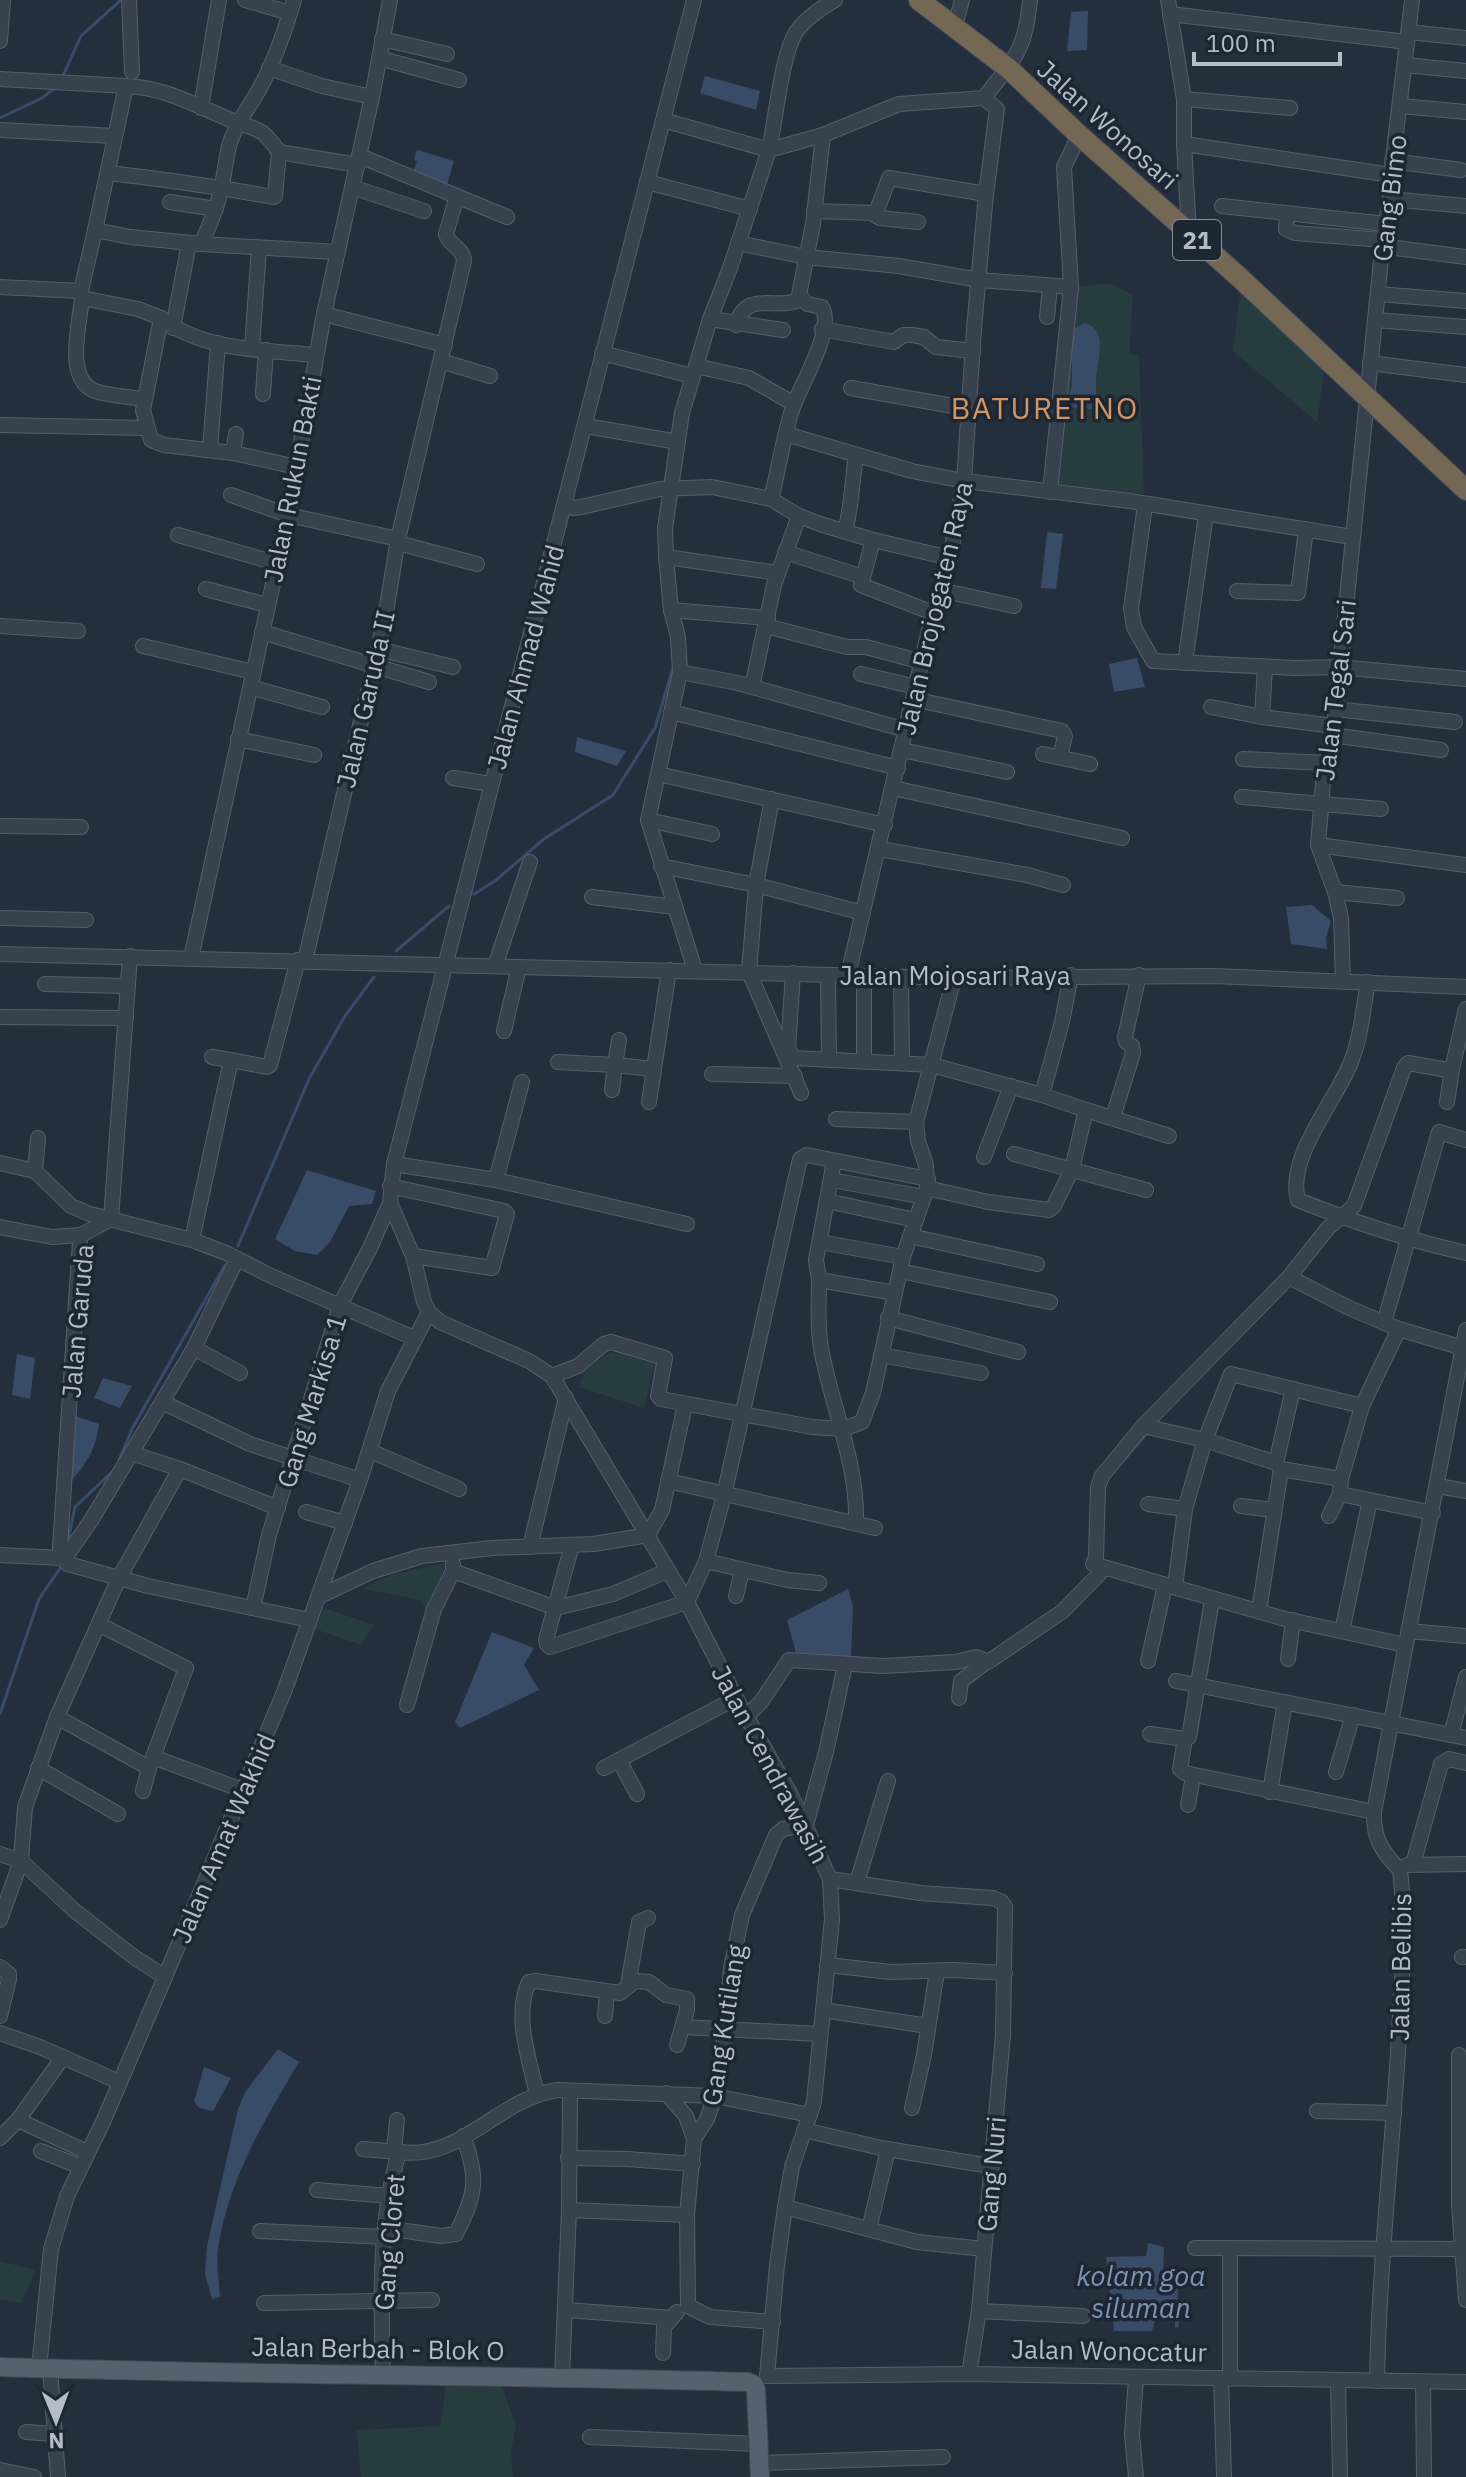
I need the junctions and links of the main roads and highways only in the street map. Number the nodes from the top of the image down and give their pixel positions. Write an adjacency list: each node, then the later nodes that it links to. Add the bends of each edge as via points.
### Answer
1 (919, 0): 2 (highway, Jalan Wonosari / 21, via 1009,69)
2 (1466, 490)
3 (0, 2367): 4 (main road, Jalan Berbah - Blok O, via 760,2380)
4 (760, 2461)

